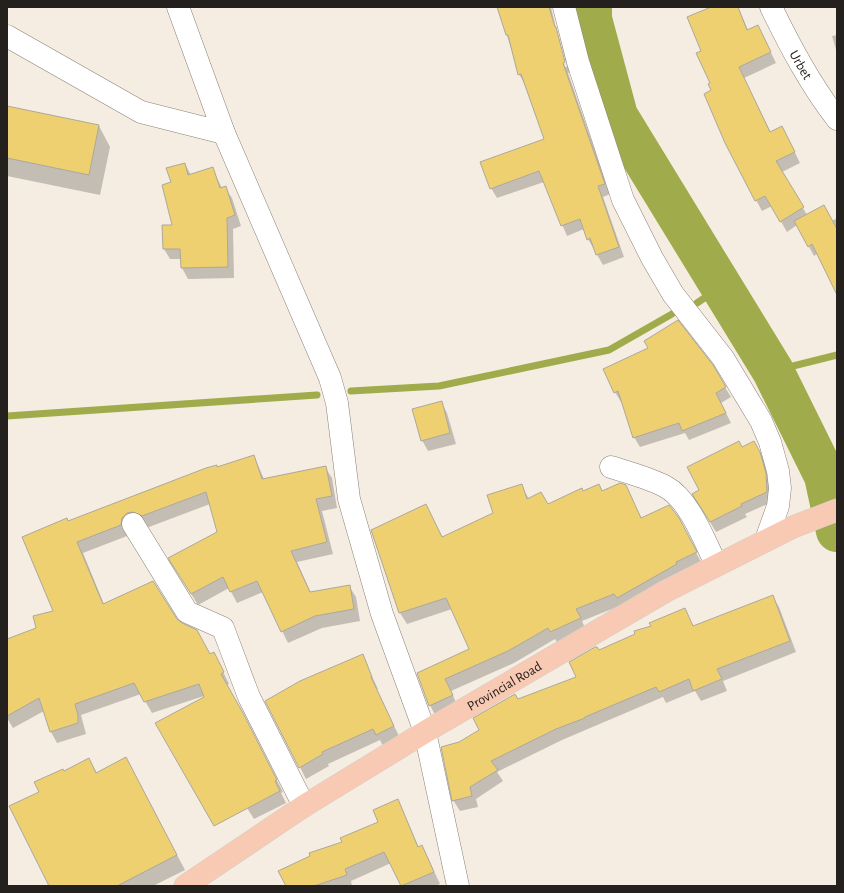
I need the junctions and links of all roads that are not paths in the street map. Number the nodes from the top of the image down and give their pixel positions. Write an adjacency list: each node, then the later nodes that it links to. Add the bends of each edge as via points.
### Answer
1 (178, 7): 6 (street)
2 (564, 7): 10 (street, via 578,62 623,200 673,294 723,358 761,421 770,442 780,488 778,506)
3 (771, 7): 5 (street, Urbet, via 818,95)
4 (7, 36): 6 (street, via 141,112)
5 (837, 119)
6 (224, 133): 12 (street, via 330,378 337,403 349,499 382,614)
7 (610, 467): 11 (street, via 667,487 682,501)
8 (837, 510): 10 (main road, Provincial Road)
9 (133, 524): 13 (street, via 187,612 223,628 249,697)
10 (766, 540): 11 (main road, Provincial Road)
11 (716, 564): 12 (main road, Provincial Road)
12 (425, 732): 13 (main road, Provincial Road); 15 (street)
13 (304, 806): 14 (main road, Provincial Road)
14 (185, 886)
15 (458, 886)

